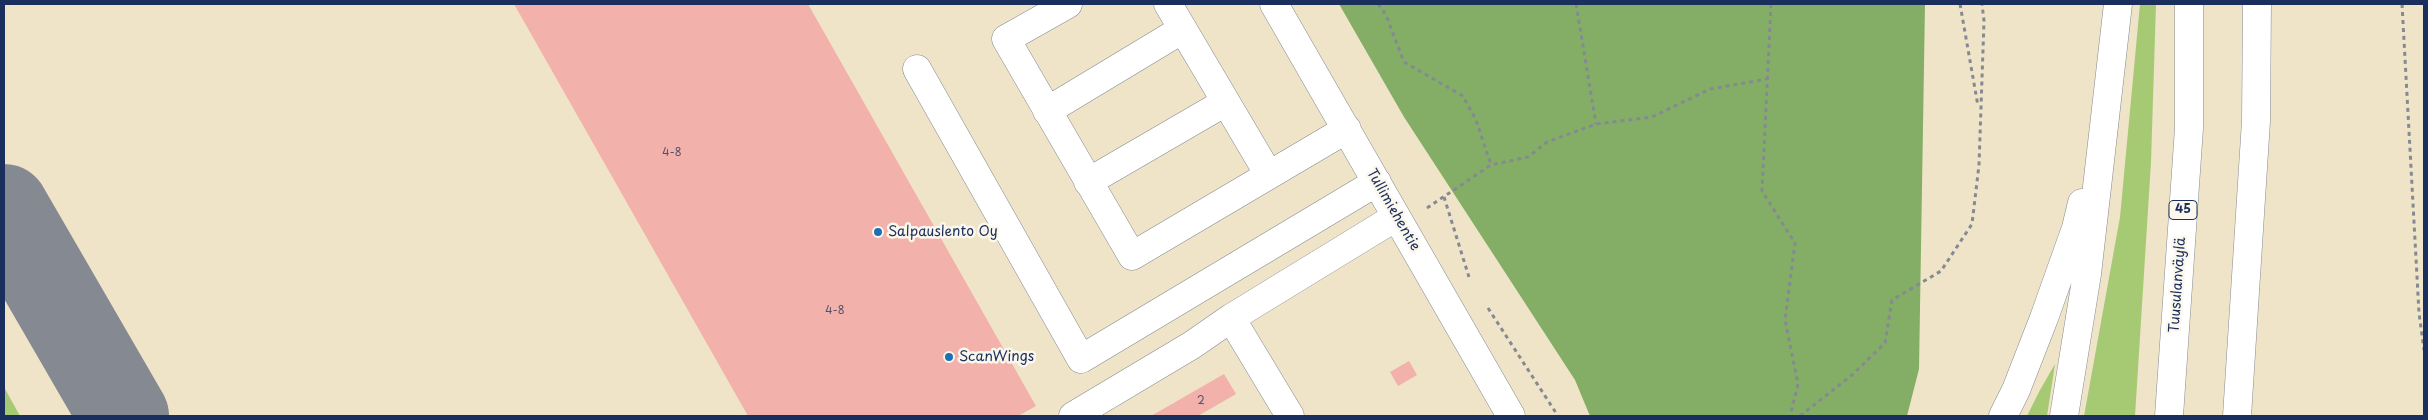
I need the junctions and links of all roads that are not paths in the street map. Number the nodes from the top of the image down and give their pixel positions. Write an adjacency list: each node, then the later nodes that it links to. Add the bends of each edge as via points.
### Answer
1 (1068, 4): 11 (main road, via 1006,39)
2 (1168, 4): 7 (main road)
3 (1274, 4): 12 (main road, Tullimiehentie)
4 (2118, 4): 9 (main road)
5 (2189, 4): 23 (main road, Tuusulanväylä / 45, via 2189,128)
6 (2257, 4): 24 (main road, via 2256,122)
7 (1183, 29): 10 (main road); 11 (main road)
8 (917, 69): 15 (main road, via 1081,359)
9 (2107, 102): 21 (main road, via 2076,228 2044,318); 22 (main road, via 2087,274)
10 (1224, 103): 13 (main road); 14 (main road)
11 (1047, 111): 14 (main road)
12 (1347, 129): 13 (main road); 15 (main road, Tullimiehentie)
13 (1269, 175): 14 (main road, via 1132,256)
14 (1088, 182)
15 (1377, 182): 16 (main road, Tullimiehentie)
16 (1396, 217): 17 (main road); 20 (main road, Tullimiehentie)
17 (1231, 318): 18 (main road); 19 (main road)
18 (1073, 416)
19 (1290, 416)
20 (1511, 416)
21 (2003, 416)
22 (2064, 416)
23 (2169, 416)
24 (2237, 416)

